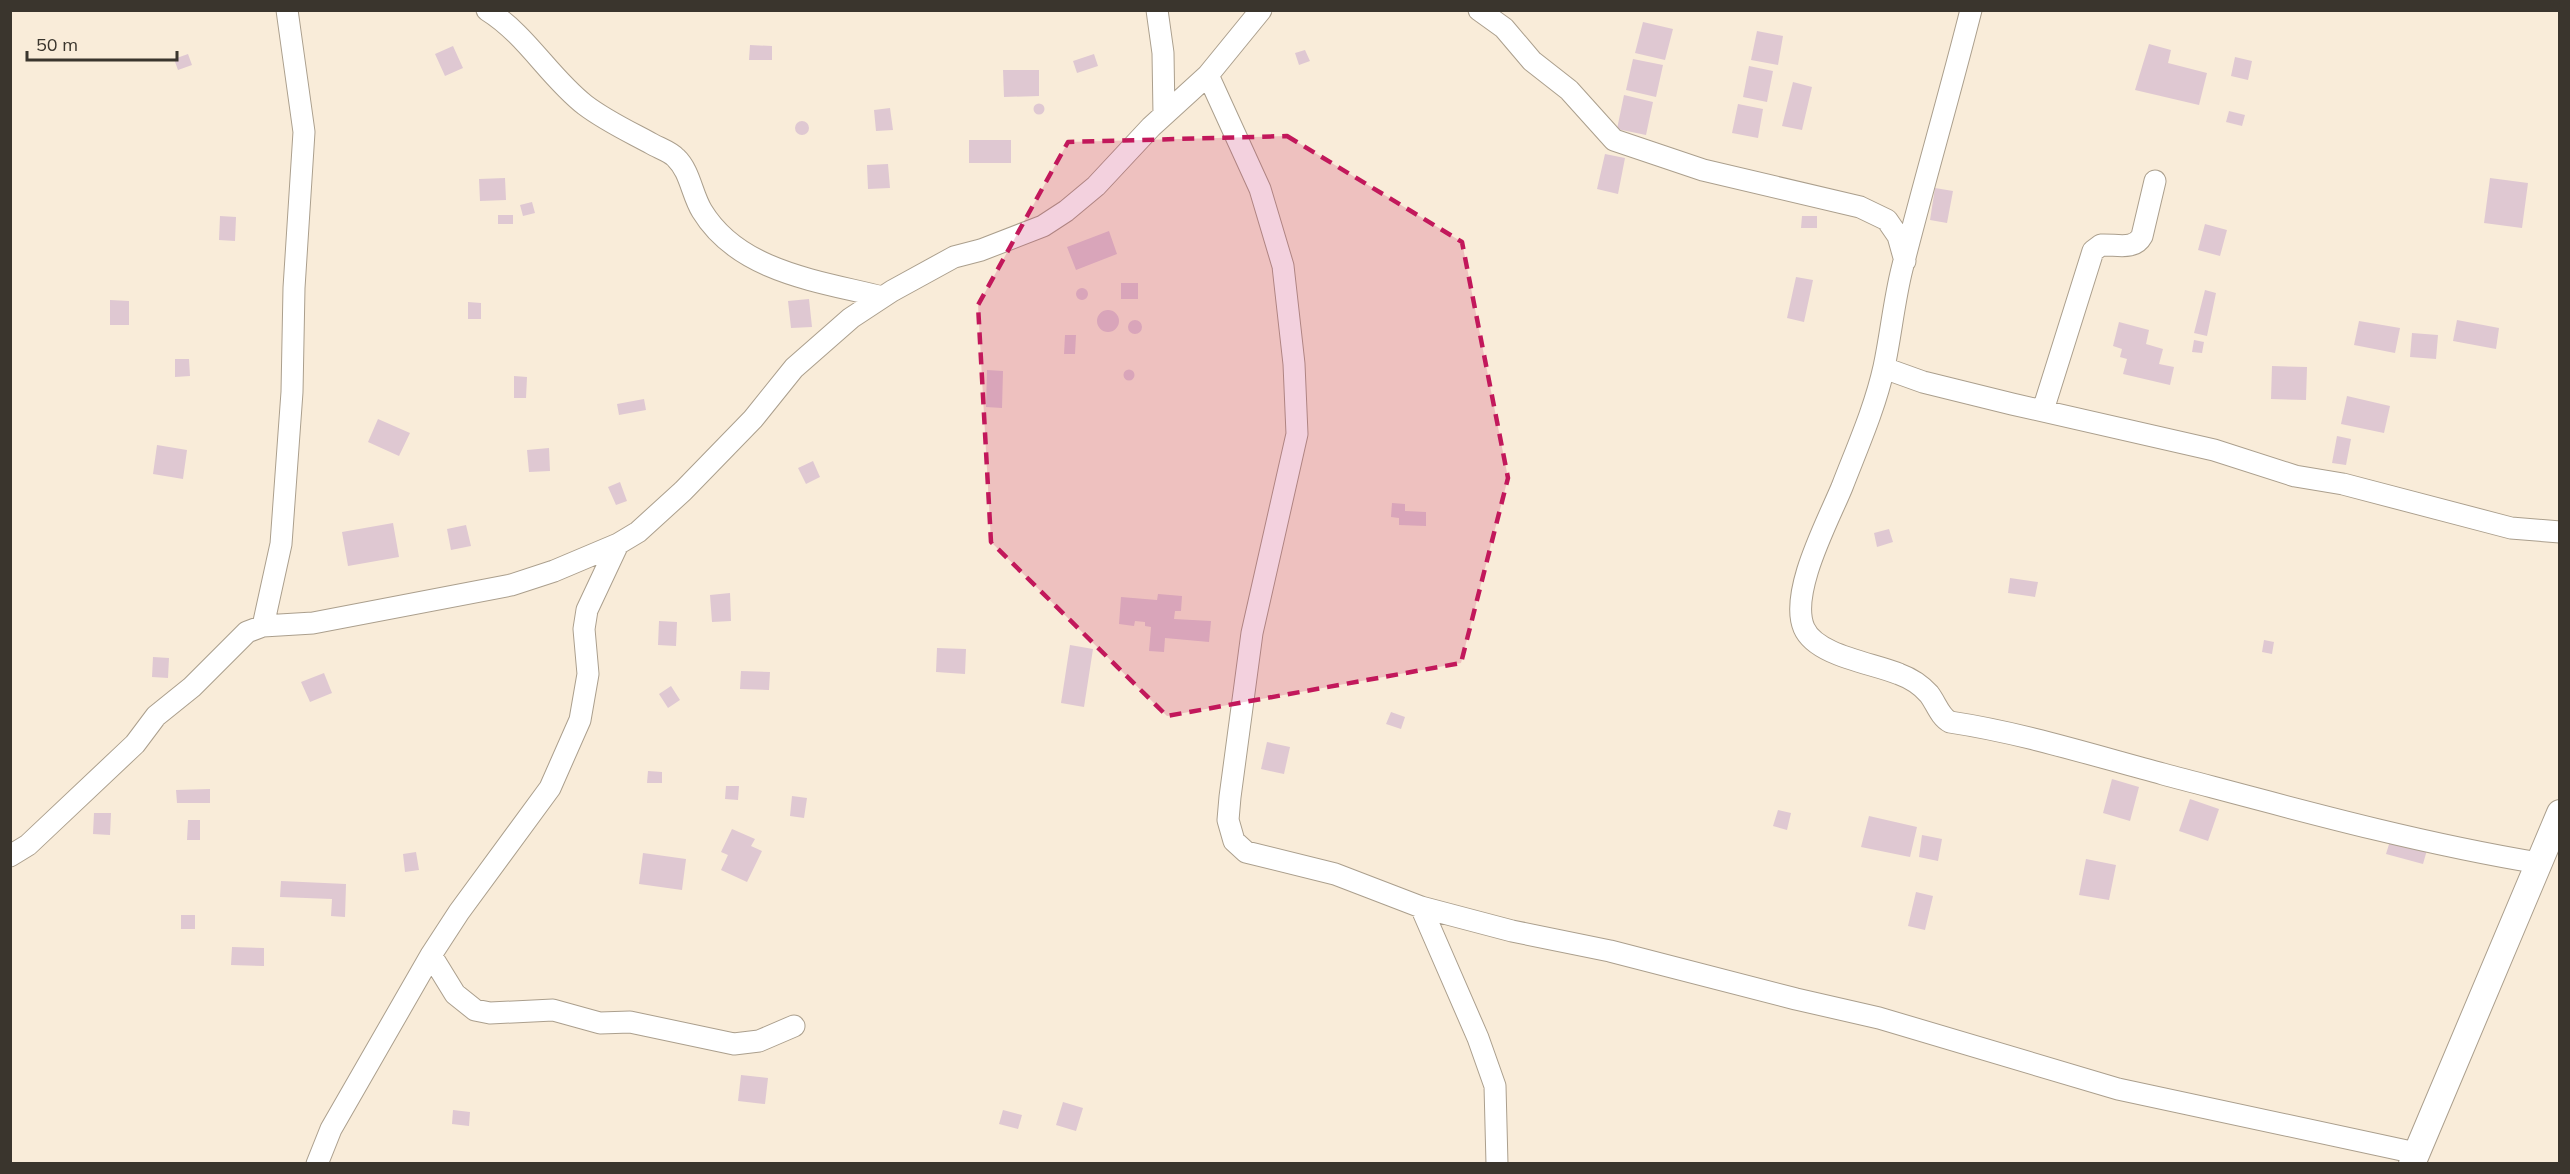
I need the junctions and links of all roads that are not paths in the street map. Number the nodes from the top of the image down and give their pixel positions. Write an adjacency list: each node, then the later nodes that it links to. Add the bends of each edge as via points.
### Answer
1 (287, 10): 16 (street, via 303,132 287,478 281,544)
2 (487, 10): 11 (street, via 530,47 585,105 676,158 701,211 720,233 751,257 785,273)
3 (1157, 10): 8 (street, via 1163,53)
4 (1261, 10): 7 (street)
5 (1479, 10): 10 (street, via 1504,28 1533,60 1569,90 1614,140 1703,170 1860,207 1887,220 1898,236)
6 (1971, 10): 10 (street)
7 (1208, 75): 8 (street); 20 (street, via 1263,200 1283,266 1297,434 1252,633 1228,820 1234,841 1246,852 1335,874)
8 (1164, 115): 11 (street, via 1096,186 1044,226 954,257)
9 (2155, 181): 13 (street, via 2138,243 2101,245 2093,251)
10 (1905, 261): 12 (street)
11 (882, 297): 15 (street, via 850,318 794,368 753,419 683,491 638,532)
12 (1884, 368): 13 (street, via 1923,382); 19 (street, via 1858,446 1803,583 1800,610 1812,640 1826,649 1917,683 1950,722 2044,741 2434,844)
13 (2043, 410): 14 (street, via 2169,438 2295,476 2343,484 2511,528)
14 (2559, 532)
15 (618, 544): 16 (street, via 511,585 313,622); 21 (street, via 587,610 584,629 588,674 580,720 550,788)
16 (264, 626): 18 (street, via 247,632 234,643 192,687 156,716 135,744 28,845)
17 (2559, 813): 19 (street)
18 (10, 856)
19 (2539, 863): 23 (street)
20 (1421, 908): 23 (street, via 1879,1018 2118,1089); 25 (street, via 1495,1086)
21 (431, 955): 22 (street, via 455,994 475,1010 490,1013 553,1010 600,1023 630,1022 734,1044 759,1041); 24 (street, via 331,1129)
22 (794, 1026)
23 (2414, 1158)
24 (317, 1164)
25 (1497, 1164)

